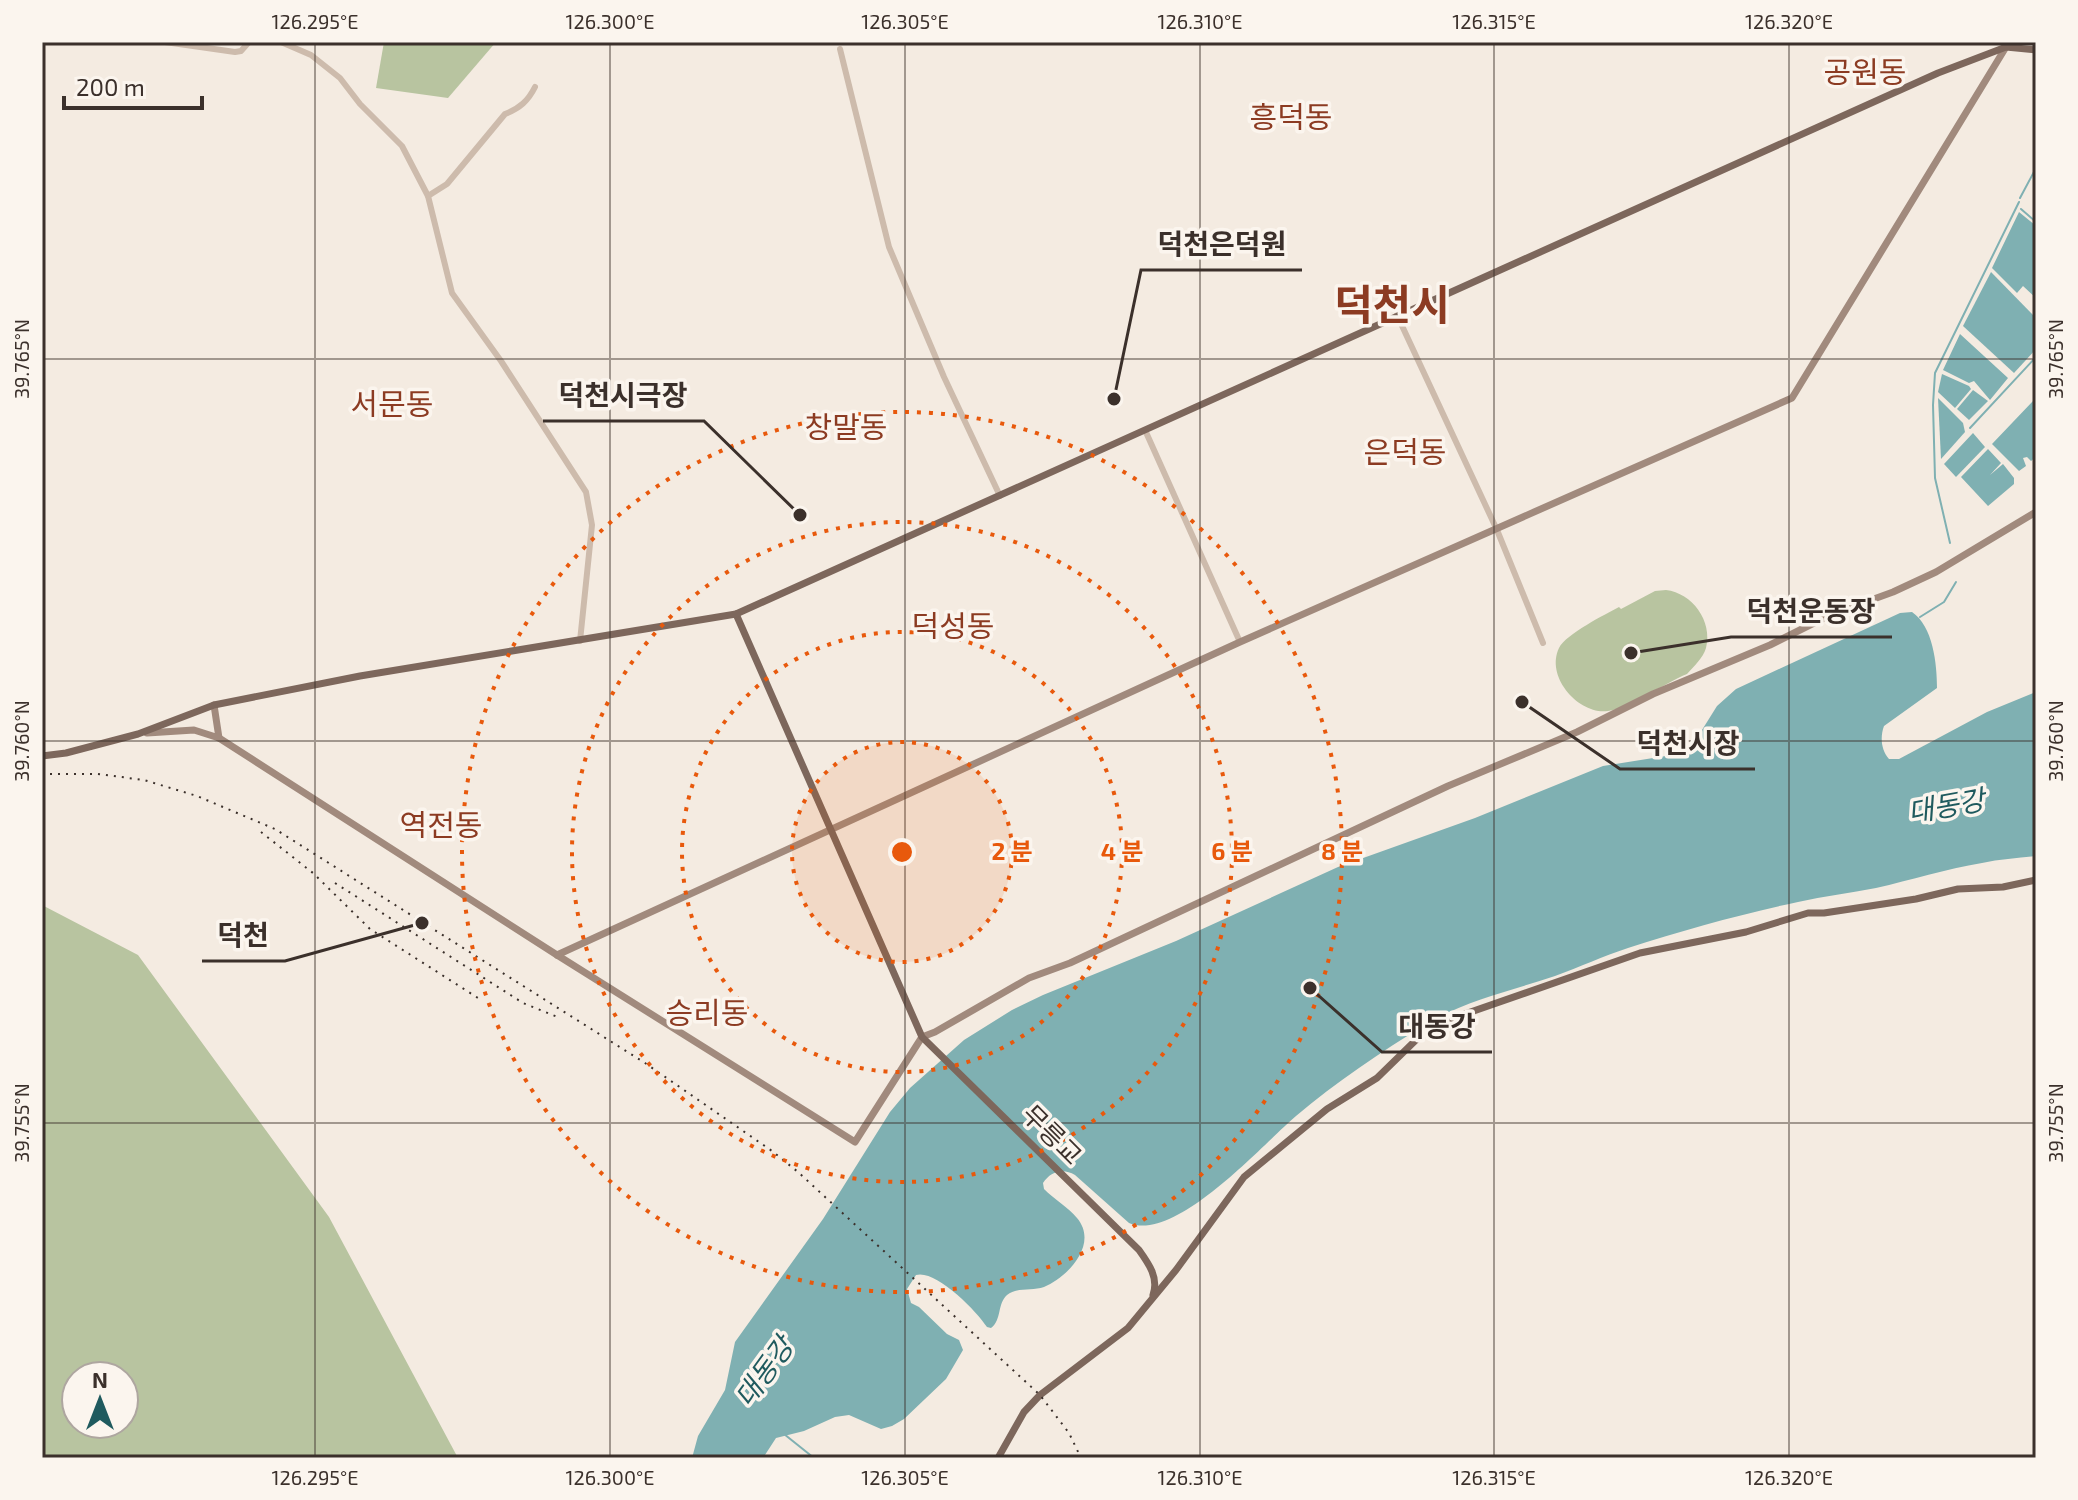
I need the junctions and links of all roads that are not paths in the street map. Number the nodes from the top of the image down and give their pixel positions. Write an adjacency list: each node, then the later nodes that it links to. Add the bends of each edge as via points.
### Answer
1 (165, 42): 2 (street, via 235,52)
2 (249, 42)
3 (281, 42): 8 (street, via 311,55 340,78 402,146)
4 (2006, 44): 6 (main road); 9 (main road); 13 (main road, via 1792,398)
5 (840, 49): 11 (street, via 889,247)
6 (2036, 50)
7 (535, 87): 8 (street, via 530,99 505,114 447,184)
8 (428, 196): 15 (street, via 452,293 586,492 592,525)
9 (1397, 315): 10 (main road); 13 (street)
10 (1145, 430): 11 (main road); 16 (street)
11 (1000, 496): 14 (main road)
12 (2036, 512): 25 (main road, via 1936,572 1653,694 1029,978)
13 (1497, 530): 16 (main road); 17 (street)
14 (736, 614): 15 (main road); 22 (main road)
15 (580, 641): 18 (main road)
16 (1240, 642): 22 (main road)
17 (1543, 643)
18 (214, 705): 19 (main road); 20 (main road)
19 (138, 734): 20 (main road, via 194,730); 21 (main road)
20 (219, 738): 24 (main road)
21 (42, 756)
22 (831, 829): 24 (main road); 25 (main road)
23 (2036, 880): 26 (main road, via 1808,913 1746,932 1640,953 1455,1016 1429,1030 1377,1078 1327,1109 1250,1170)
24 (557, 955): 25 (main road, via 855,1142)
25 (922, 1037): 26 (main road, 무릉교, via 1139,1250 1155,1282)
26 (1153, 1297): 27 (main road, via 1128,1328 1024,1412)
27 (998, 1458)

